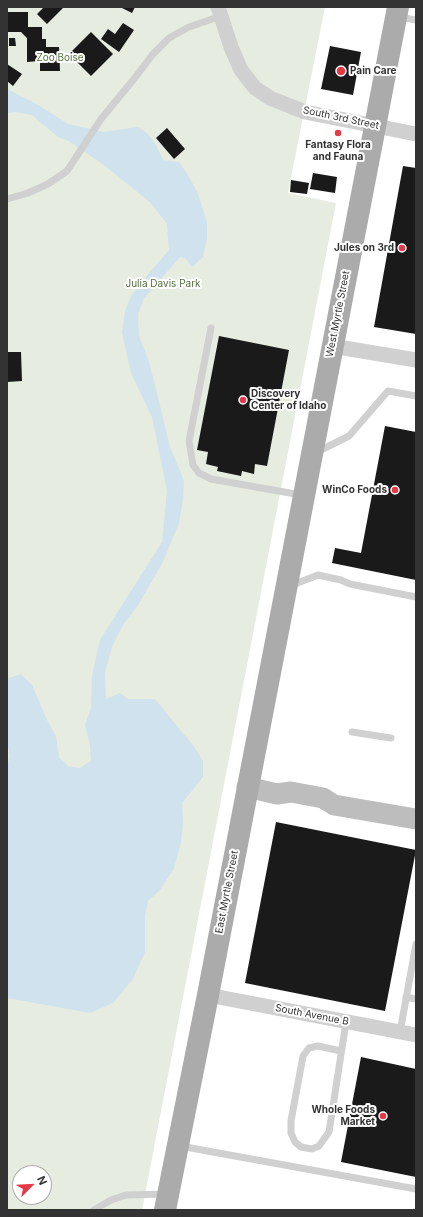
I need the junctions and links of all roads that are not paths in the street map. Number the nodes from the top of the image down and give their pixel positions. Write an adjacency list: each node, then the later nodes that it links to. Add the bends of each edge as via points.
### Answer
1 (220, 12): 3 (street, South 3rd Street, via 241,70 254,88 270,98 305,112); 5 (lane, via 169,38 153,54 101,118 67,171 48,184)
2 (403, 14): 3 (main road, West Myrtle Street)
3 (375, 126): 4 (street, South 3rd Street); 7 (main road, West Myrtle Street)
4 (416, 134)
5 (7, 199)
6 (211, 328): 11 (lane, via 189,441 193,465 199,473 211,479)
7 (332, 346): 8 (street); 10 (main road, West Myrtle Street)
8 (416, 360)
9 (416, 396): 10 (lane, via 388,391 349,436)
10 (311, 455): 11 (main road, West Myrtle Street)
11 (304, 495): 12 (main road, West Myrtle Street)
12 (287, 581): 13 (lane, via 318,575); 16 (main road, East Myrtle Street)
13 (416, 597)
14 (352, 732): 15 (lane)
15 (391, 738)
16 (247, 787): 17 (street, via 277,794 291,792 323,798 334,805); 20 (main road, East Myrtle Street)
17 (416, 819)
18 (416, 944): 19 (lane)
19 (414, 965): 21 (lane)
20 (208, 994): 23 (street, South Avenue B); 27 (main road, East Myrtle Street)
21 (406, 997): 22 (lane); 24 (lane)
22 (416, 999)
23 (346, 1022): 24 (street, South Avenue B); 26 (lane)
24 (400, 1032): 25 (street, South Avenue B)
25 (416, 1035)
26 (341, 1051): 26 (lane, via 328,1132 319,1146 312,1149 301,1147 291,1133 291,1121 303,1056 309,1048 318,1046)
27 (178, 1145): 28 (lane); 29 (main road, East Myrtle Street)
28 (416, 1188)
29 (166, 1202): 30 (lane, via 126,1196 111,1200)
30 (94, 1210)

